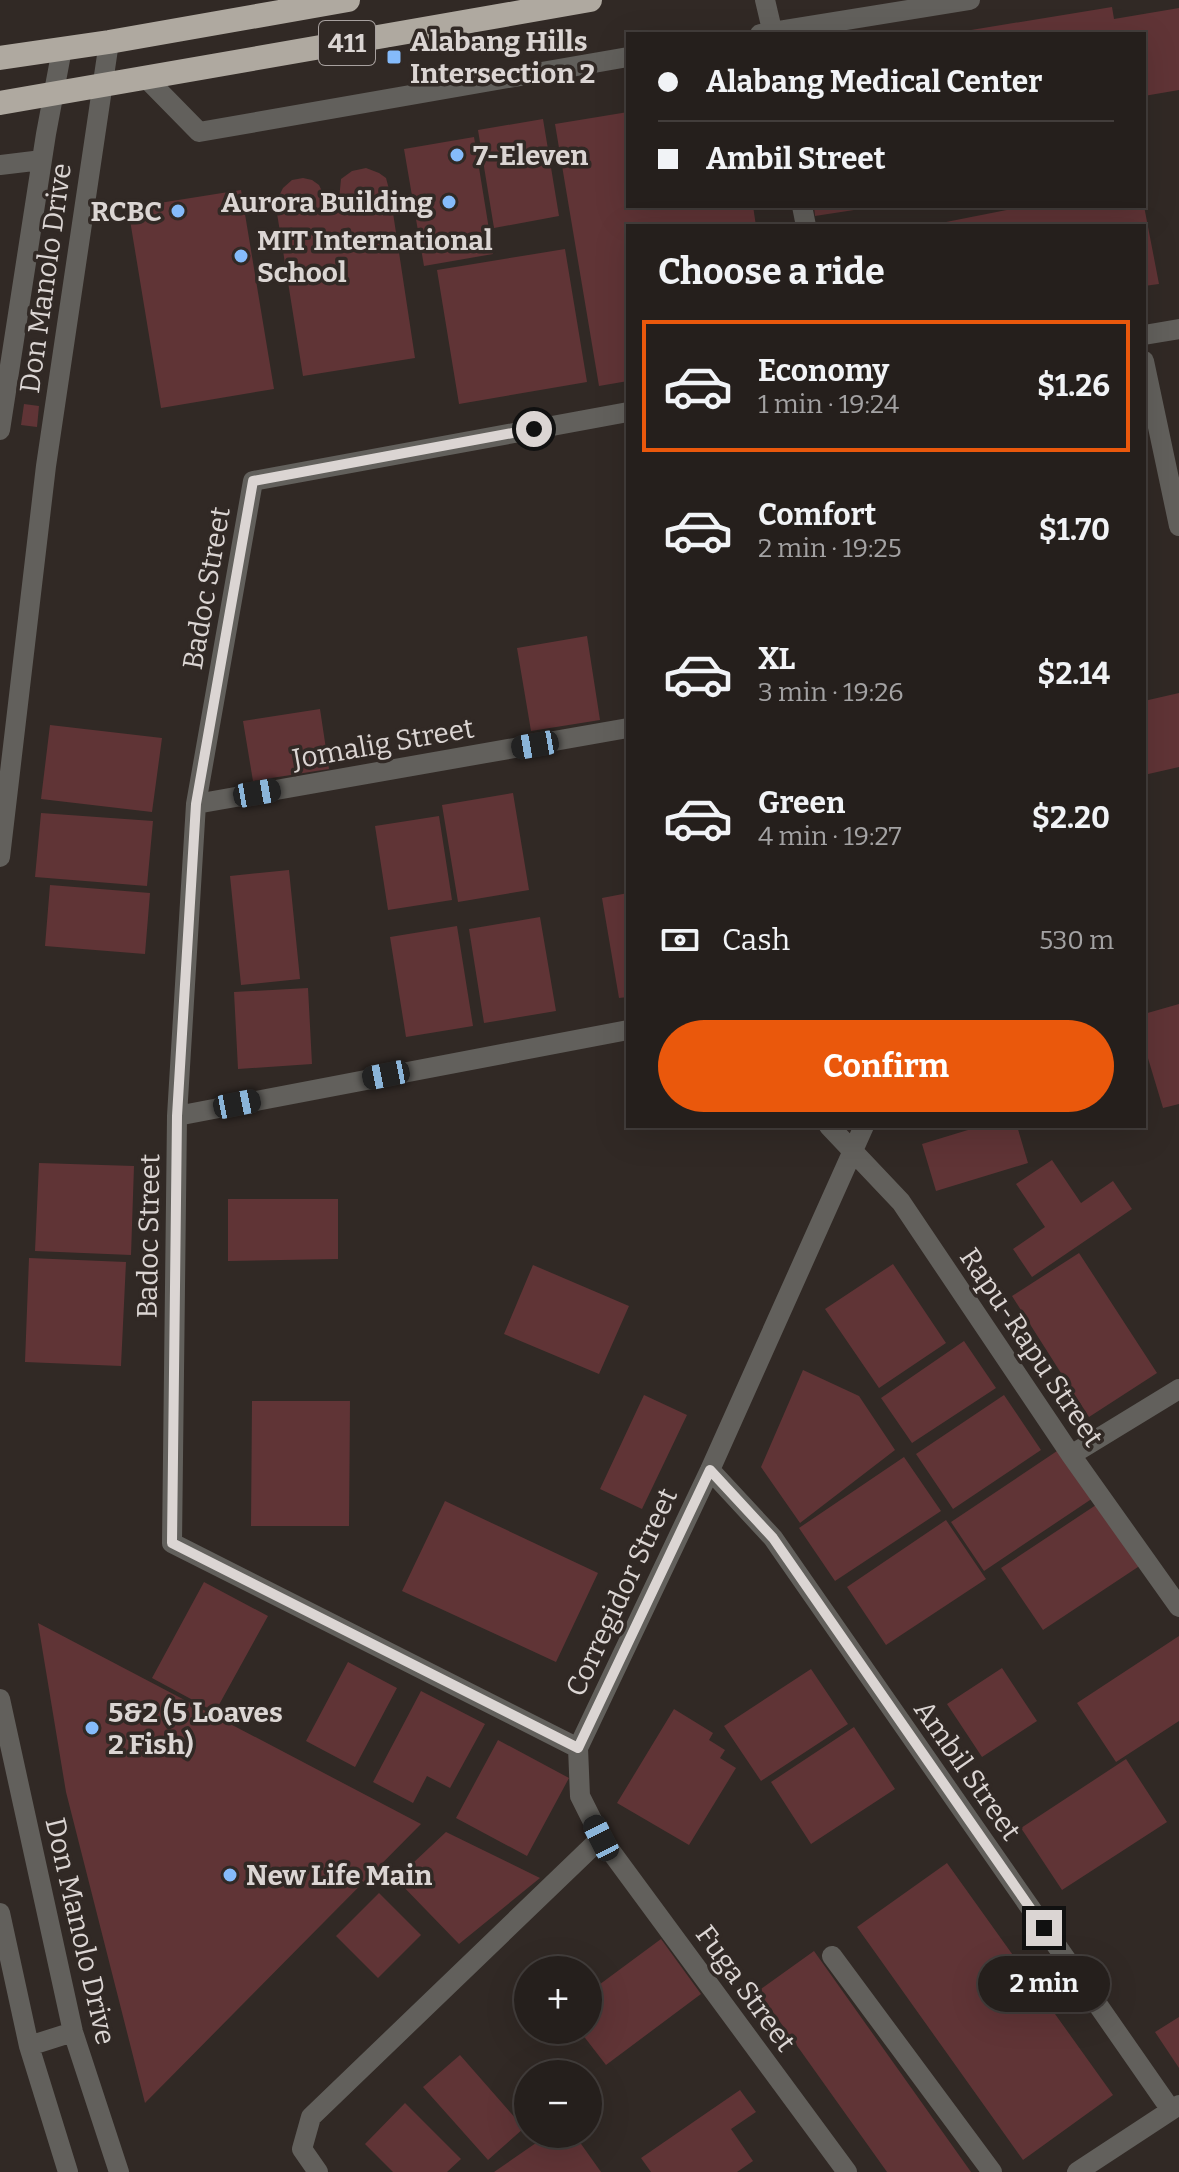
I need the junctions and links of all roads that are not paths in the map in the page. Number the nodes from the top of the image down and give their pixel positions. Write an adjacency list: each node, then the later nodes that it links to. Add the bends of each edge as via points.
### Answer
1 (348, 0): 7 (highway, 411)
2 (590, 0): 11 (highway, 411)
3 (765, 0): 5 (street)
4 (970, 0): 6 (street)
5 (768, 32)
6 (774, 32)
7 (109, 42): 8 (highway, 411); 12 (street, Don Manolo Drive)
8 (62, 49): 10 (highway, 411); 13 (street, Don Manolo Drive)
9 (626, 57): 11 (street, via 199,132)
10 (0, 58)
11 (147, 79): 12 (highway, 411)
12 (104, 85): 13 (highway, 411); 25 (street, Don Manolo Drive, via 46,466)
13 (53, 94): 14 (highway, 411); 15 (street, Don Manolo Drive)
14 (0, 103)
15 (42, 160): 16 (street); 21 (street, Don Manolo Drive)
16 (0, 165)
17 (1179, 329): 18 (street)
18 (1146, 335)
19 (1146, 370): 22 (street)
20 (626, 412): 24 (street, Badoc Street, via 253,481)
21 (0, 430)
22 (1179, 526)
23 (626, 728): 24 (street, Jomalig Street)
24 (196, 804): 27 (street, Badoc Street)
25 (0, 857)
26 (626, 1030): 27 (street)
27 (177, 1116): 36 (street, Badoc Street, via 172,1543)
28 (831, 1128): 30 (street, Rapu-Rapu Street)
29 (863, 1128): 30 (street, Corregidor Street)
30 (854, 1151): 32 (street, Rapu-Rapu Street, via 901,1202); 33 (street, Corregidor Street)
31 (1179, 1389): 32 (street)
32 (1071, 1455): 34 (street, Rapu-Rapu Street)
33 (710, 1470): 36 (street, Corregidor Street); 42 (street, Ambil Street, via 773,1538)
34 (1179, 1607)
35 (0, 1699): 40 (street, Don Manolo Drive)
36 (578, 1748): 37 (street, Corregidor Street, via 580,1796)
37 (601, 1838): 45 (street, via 311,2117 302,2149); 46 (street, Fuga Street)
38 (0, 1913): 41 (street)
39 (832, 1956): 47 (street)
40 (73, 2032): 41 (street); 44 (street, Don Manolo Drive)
41 (29, 2046): 43 (street)
42 (1175, 2107): 48 (street)
43 (68, 2172)
44 (119, 2172)
45 (318, 2172)
46 (847, 2172)
47 (992, 2172)
48 (1077, 2172)

